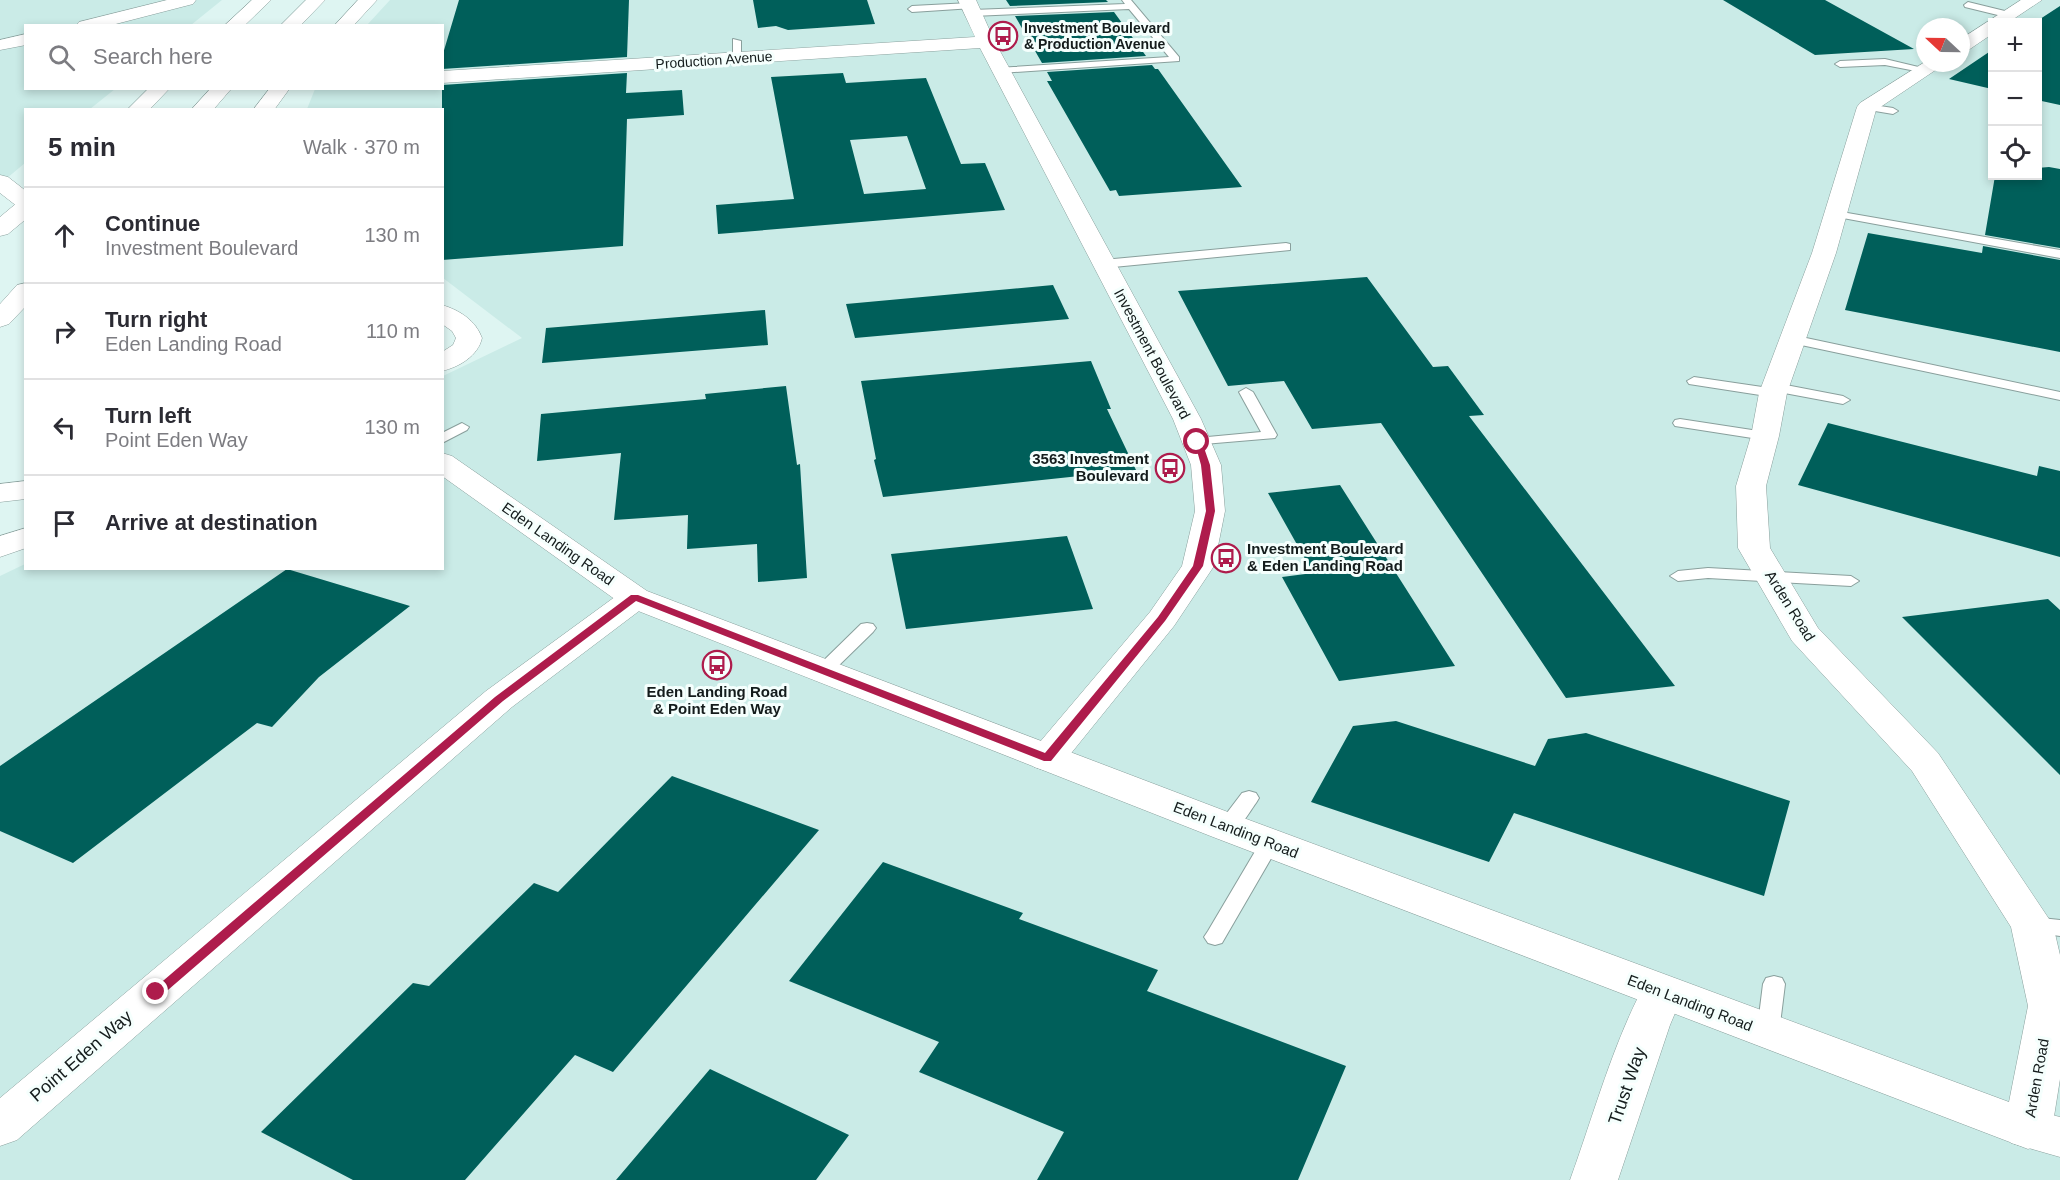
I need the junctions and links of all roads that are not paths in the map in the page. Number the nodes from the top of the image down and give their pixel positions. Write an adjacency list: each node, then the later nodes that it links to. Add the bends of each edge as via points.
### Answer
1 (187, 0): 12 (main road)
2 (262, 0): 13 (main road)
3 (316, 0): 14 (main road)
4 (368, 0): 15 (main road)
5 (2033, 0): 11 (main road)
6 (1129, 3): 8 (lane); 25 (lane, via 1176,59)
7 (1968, 5): 10 (lane)
8 (970, 7): 9 (lane); 19 (main road, Investment Boulevard)
9 (912, 9)
10 (2001, 18)
11 (2006, 18)
12 (93, 24)
13 (235, 24)
14 (291, 24)
15 (345, 24)
16 (1988, 29): 18 (main road)
17 (24, 39): 20 (main road)
18 (1970, 41)
19 (986, 42): 25 (main road, Investment Boulevard); 27 (main road, Production Avenue, via 737,49)
20 (0, 45)
21 (24, 51): 22 (main road)
22 (0, 55)
23 (1840, 64): 24 (lane)
24 (1916, 65)
25 (1000, 70): 41 (main road, Investment Boulevard)
26 (1925, 72): 37 (main road, Arden Road, via 1880,109)
27 (444, 77)
28 (156, 90): 31 (main road)
29 (221, 90): 32 (main road)
30 (279, 90): 33 (main road)
31 (127, 103)
32 (203, 108)
33 (265, 108)
34 (0, 182): 35 (main road)
35 (24, 200)
36 (24, 209): 38 (main road)
37 (1836, 214): 40 (lane); 47 (main road, Arden Road)
38 (0, 229)
39 (1286, 247): 41 (lane)
40 (2060, 254)
41 (1103, 264): 58 (main road, Investment Boulevard)
42 (24, 275): 44 (main road)
43 (24, 292): 45 (main road)
44 (0, 296)
45 (0, 319)
46 (446, 319): 48 (main road, via 466,328 469,335 468,344 460,353)
47 (1792, 339): 50 (main road, Arden Road); 52 (lane)
48 (444, 362)
49 (1694, 381): 50 (lane)
50 (1774, 390): 53 (lane); 56 (main road, Arden Road)
51 (1246, 392): 58 (lane, via 1270,435)
52 (2060, 396)
53 (1843, 400)
54 (1680, 423): 56 (lane)
55 (462, 427): 57 (lane)
56 (1766, 436): 65 (main road, Arden Road, via 1751,486 1754,548)
57 (444, 438)
58 (1197, 442): 70 (main road, Investment Boulevard, via 1206,465 1210,511 1198,566 1162,619)
59 (444, 463): 67 (main road, Eden Landing Road)
60 (24, 490): 61 (main road)
61 (0, 493)
62 (24, 538): 63 (main road)
63 (0, 547)
64 (1678, 576): 65 (lane, via 1708,573)
65 (1772, 578): 66 (lane); 72 (main road, Arden Road, via 1804,634 1925,762)
66 (1851, 581)
67 (635, 597): 69 (main road, Eden Landing Road); 77 (main road, Point Eden Way, via 499,699)
68 (867, 628): 69 (lane)
69 (824, 671): 70 (main road, Eden Landing Road)
70 (1047, 758): 71 (main road, Eden Landing Road, via 1238,812)
71 (1270, 843): 73 (lane); 75 (main road, Eden Landing Road)
72 (2046, 927): 78 (main road, Arden Road, via 2050,1006)
73 (1215, 937)
74 (1774, 984): 76 (lane)
75 (1662, 992): 76 (main road, Eden Landing Road); 79 (main road, Trust Way)
76 (1768, 1032): 78 (main road, Eden Landing Road)
77 (0, 1126)
78 (2044, 1133)
79 (1594, 1180)

